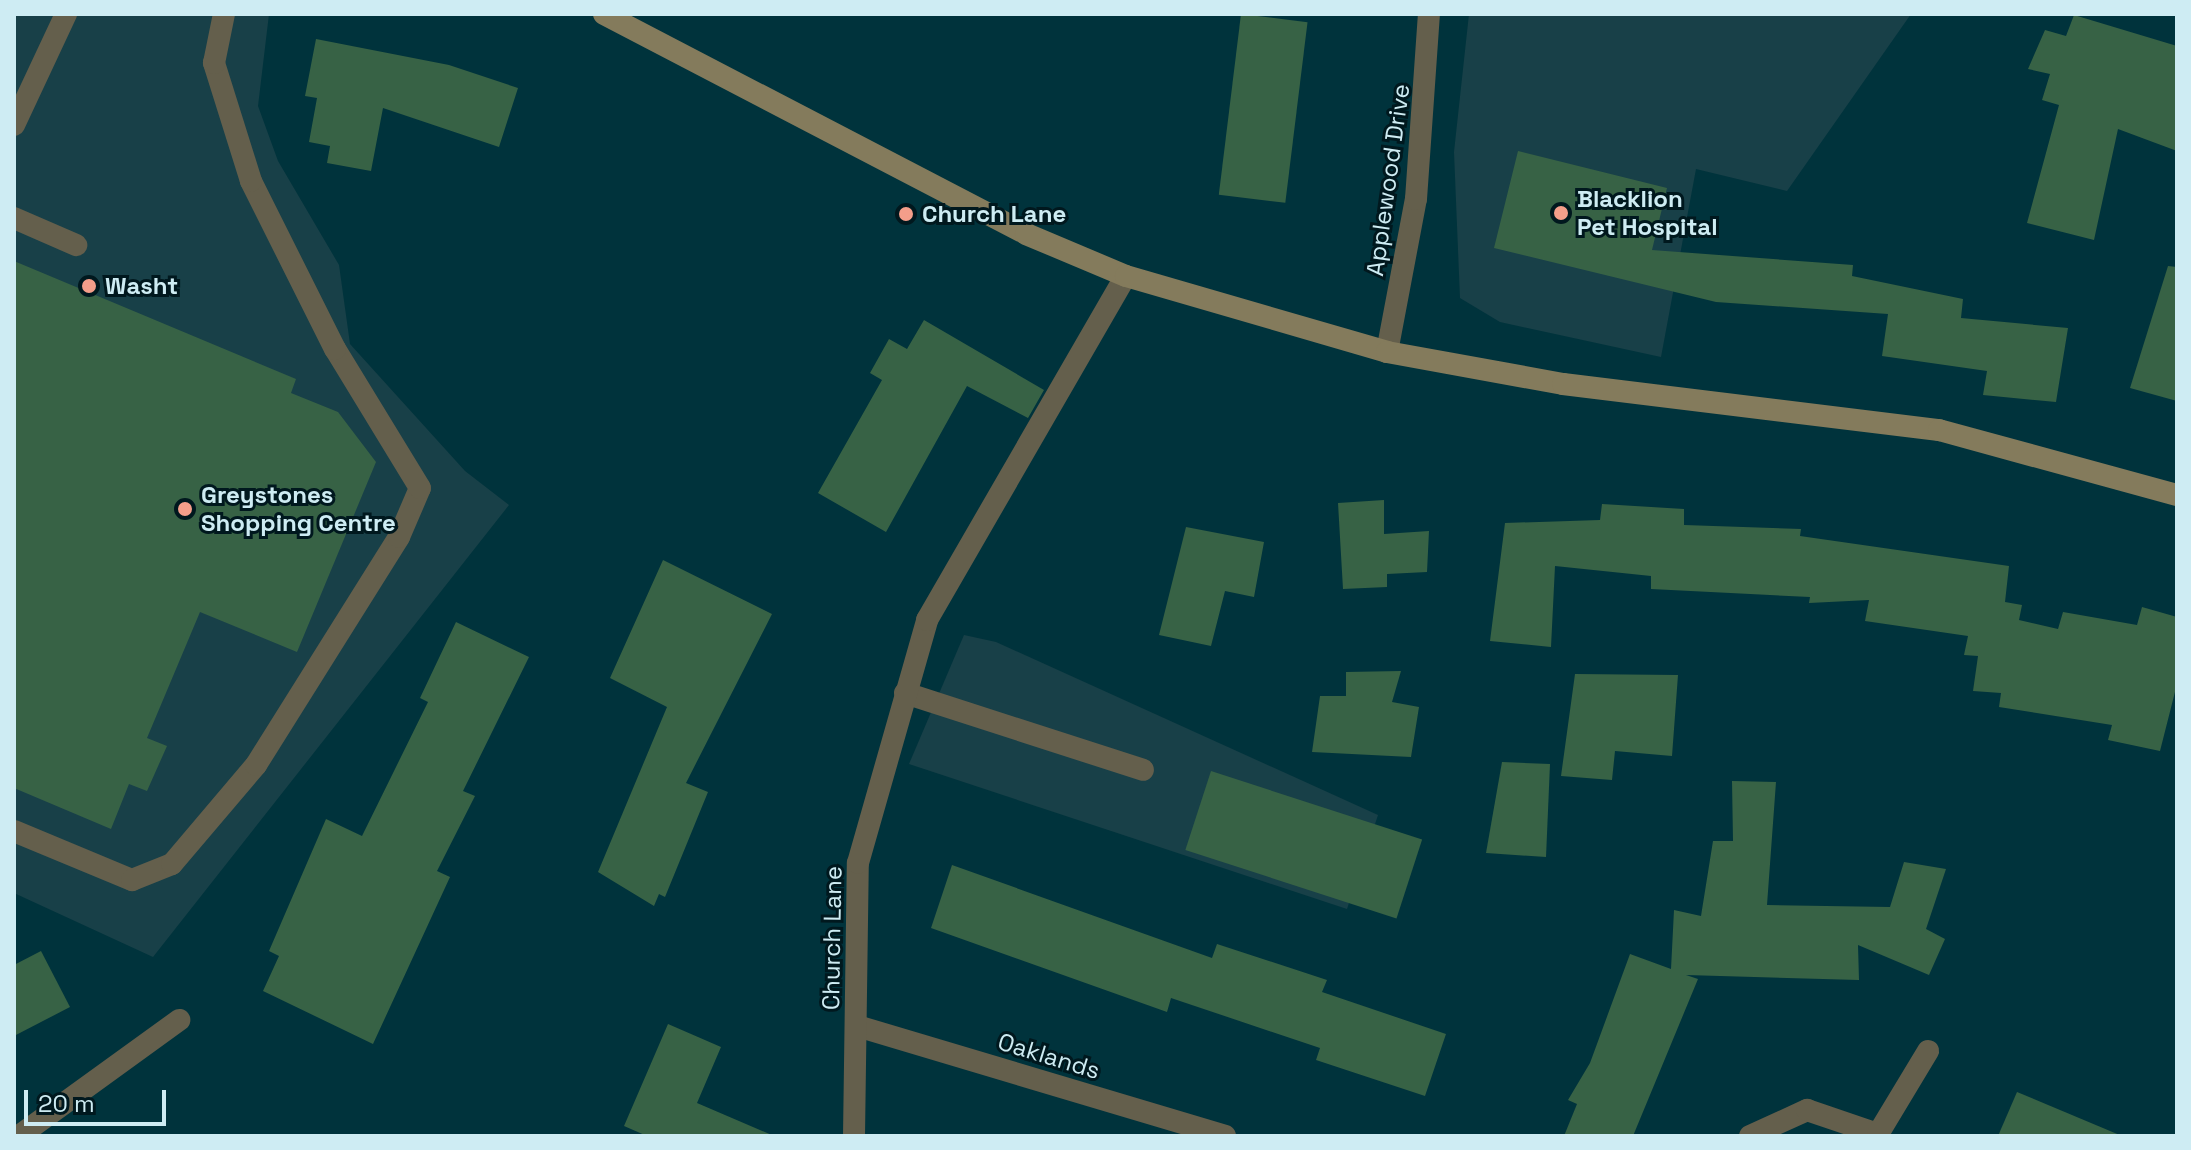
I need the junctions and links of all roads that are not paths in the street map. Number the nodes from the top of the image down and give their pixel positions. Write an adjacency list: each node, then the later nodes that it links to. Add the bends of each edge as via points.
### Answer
1 (66, 14): 5 (street)
2 (224, 14): 13 (street, via 214,63 251,181 420,488 399,537 256,765 172,864 132,880)
3 (604, 14): 8 (main road, via 1026,234)
4 (1429, 14): 9 (street, Applewood Drive, via 1416,199)
5 (14, 125)
6 (14, 218): 7 (street)
7 (76, 245)
8 (1126, 276): 9 (main road); 11 (street, Church Lane, via 927,620)
9 (1387, 352): 10 (main road, via 1563,384 1939,430)
10 (2177, 495)
11 (905, 693): 12 (street); 15 (street, Church Lane, via 858,863)
12 (1143, 770)
13 (14, 831)
14 (179, 1020): 17 (street)
15 (857, 1026): 18 (street, Church Lane); 19 (street, Oaklands)
16 (1928, 1051): 20 (street, via 1878,1134 1807,1110)
17 (19, 1136)
18 (854, 1136)
19 (1225, 1136)
20 (1750, 1136)

